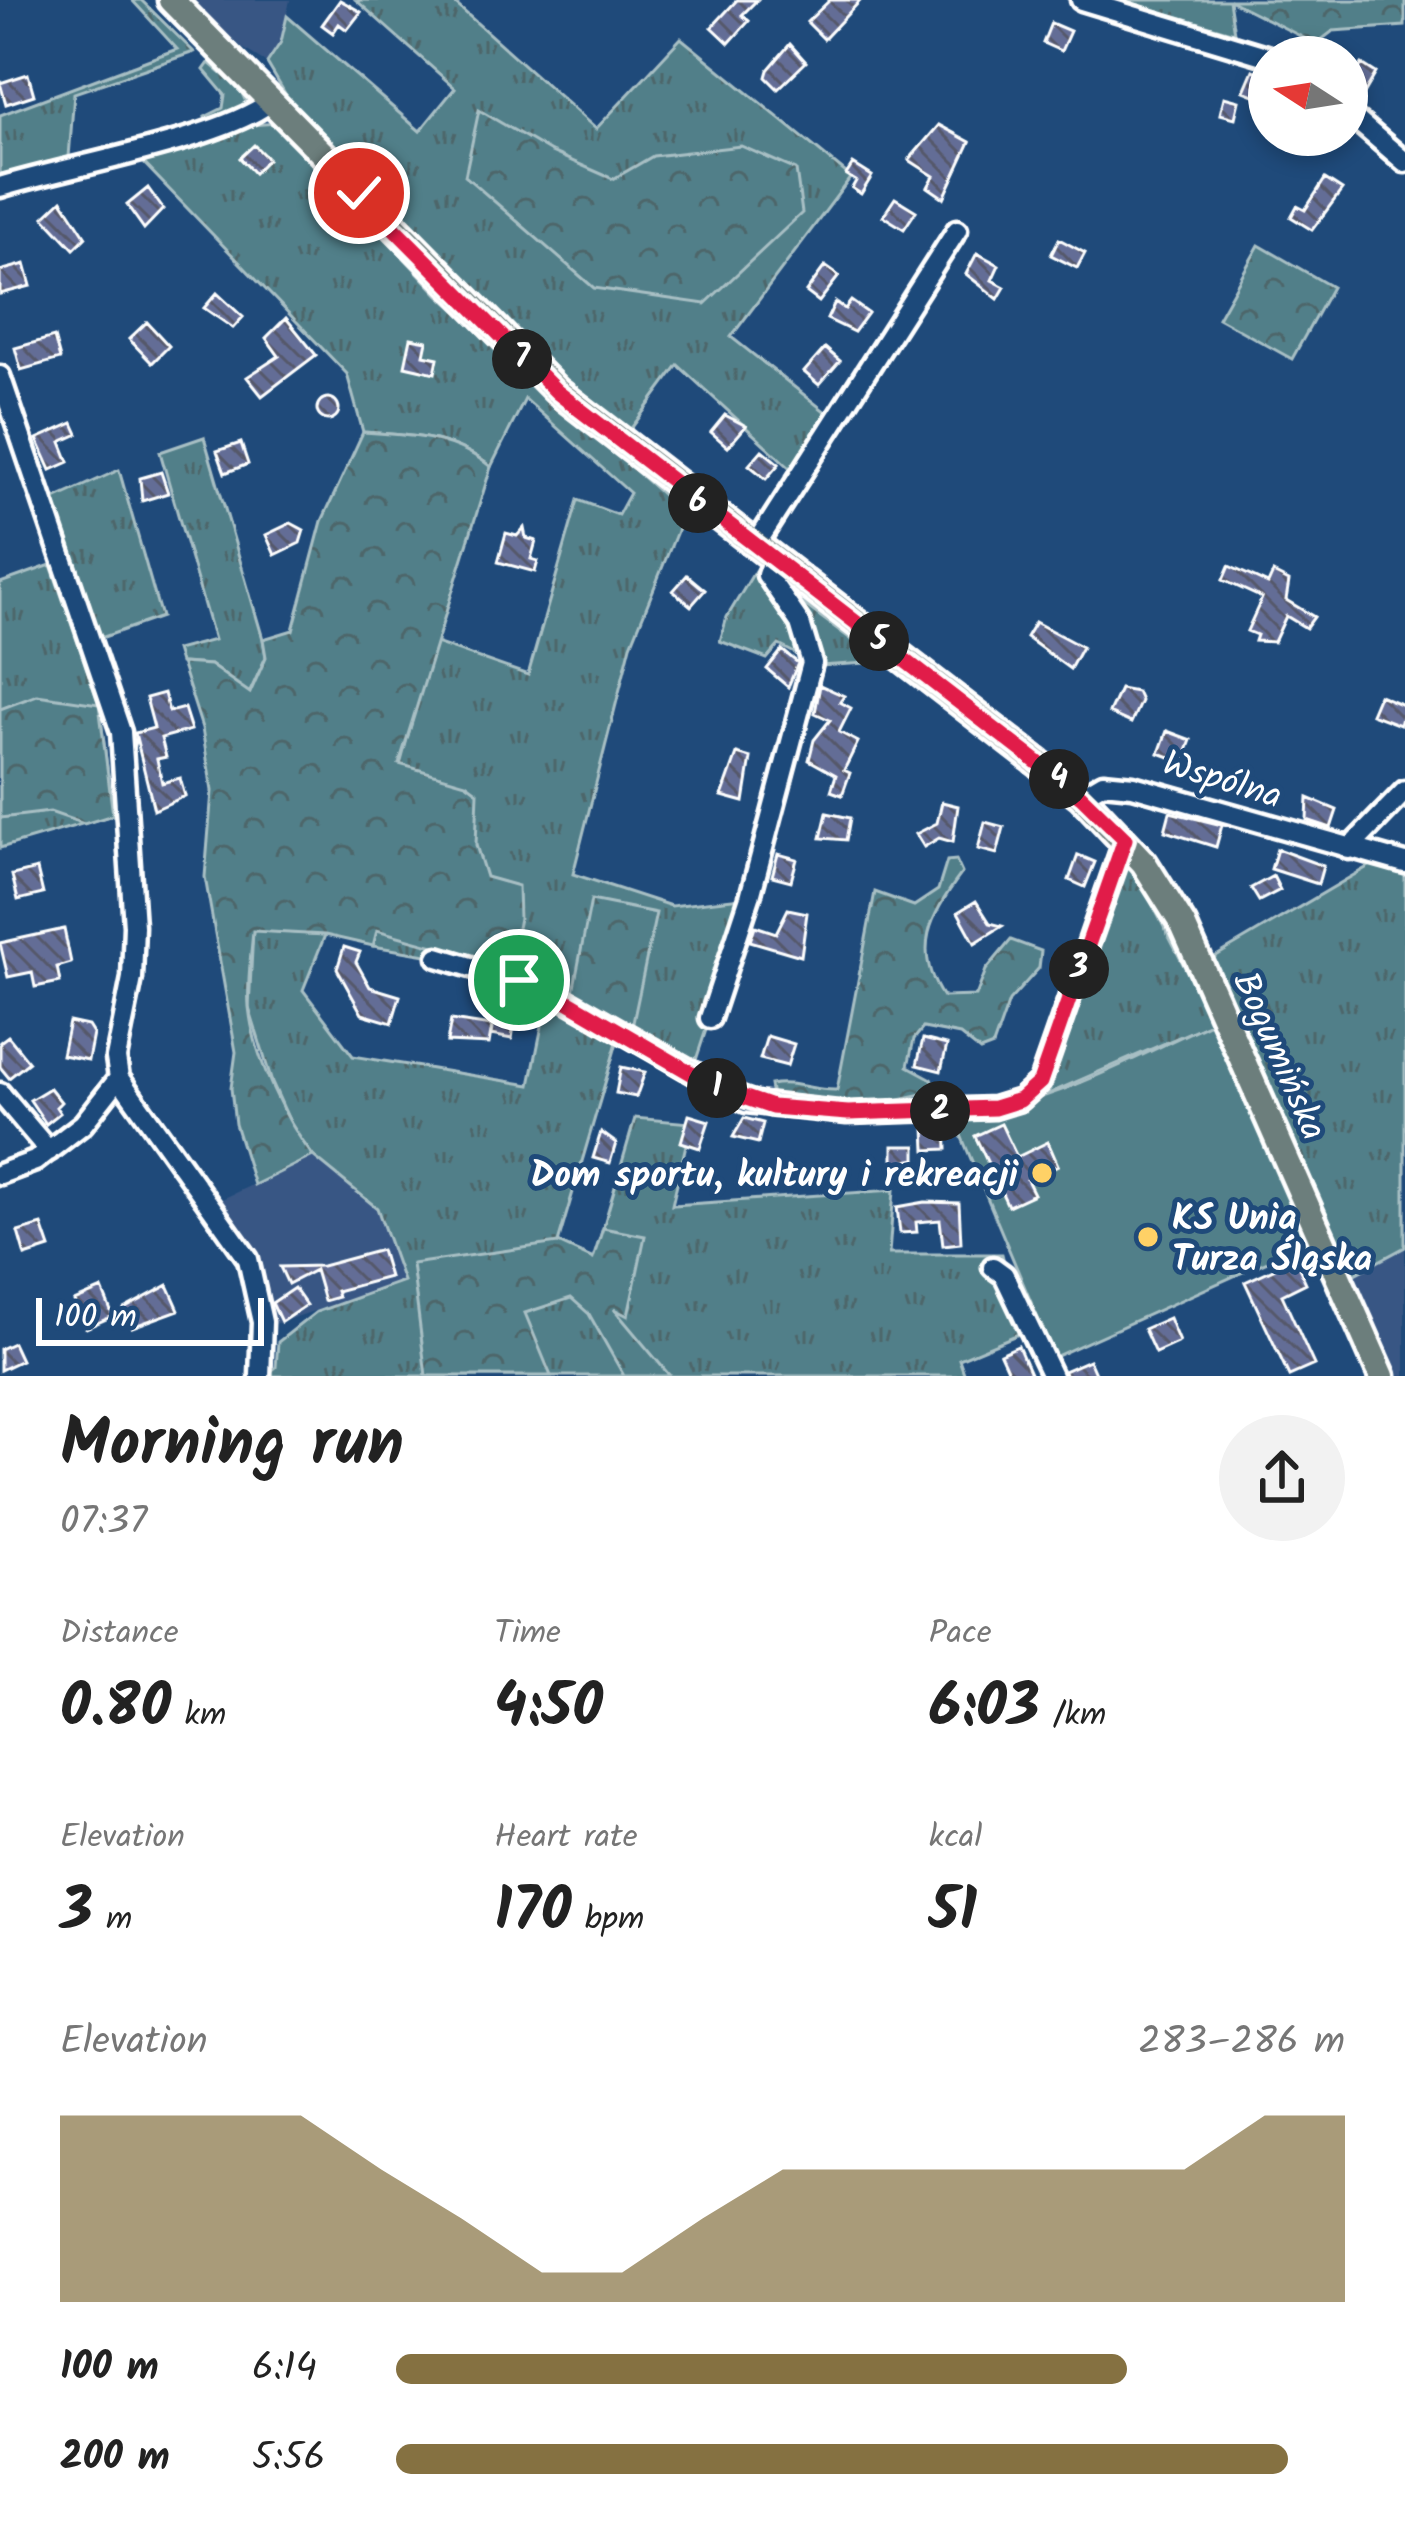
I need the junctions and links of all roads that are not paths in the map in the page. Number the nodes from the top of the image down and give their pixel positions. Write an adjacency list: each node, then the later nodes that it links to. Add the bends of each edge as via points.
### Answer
1 (171, 0): 4 (main road, Bogumińska)
2 (1081, 0): 3 (street)
3 (1248, 51)
4 (270, 102): 7 (street, via 254,115); 10 (main road, Bogumińska, via 557,392)
5 (1368, 130): 6 (street)
6 (1405, 162)
7 (0, 187)
8 (957, 230): 10 (street)
9 (0, 376): 18 (street, via 121,732 134,926)
10 (764, 553): 12 (main road, Bogumińska); 17 (street, via 767,575 800,623 812,663)
11 (1405, 791): 14 (street)
12 (1081, 796): 13 (main road, Bogumińska); 14 (street, Wspólna, via 1102,783 1133,786)
13 (1125, 839): 16 (street, via 1040,1082 994,1108 848,1113 746,1102 550,991); 25 (main road, Bogumińska, via 1183,925)
14 (1349, 849): 15 (street, Wspólna)
15 (1405, 863)
16 (438, 957)
17 (710, 1018)
18 (119, 1078): 20 (street, via 83,1124); 23 (street, via 248,1259 262,1322)
19 (0, 1093): 20 (street)
20 (49, 1150): 21 (street)
21 (0, 1174)
22 (993, 1267): 24 (street)
23 (260, 1376)
24 (1052, 1376)
25 (1382, 1376)

